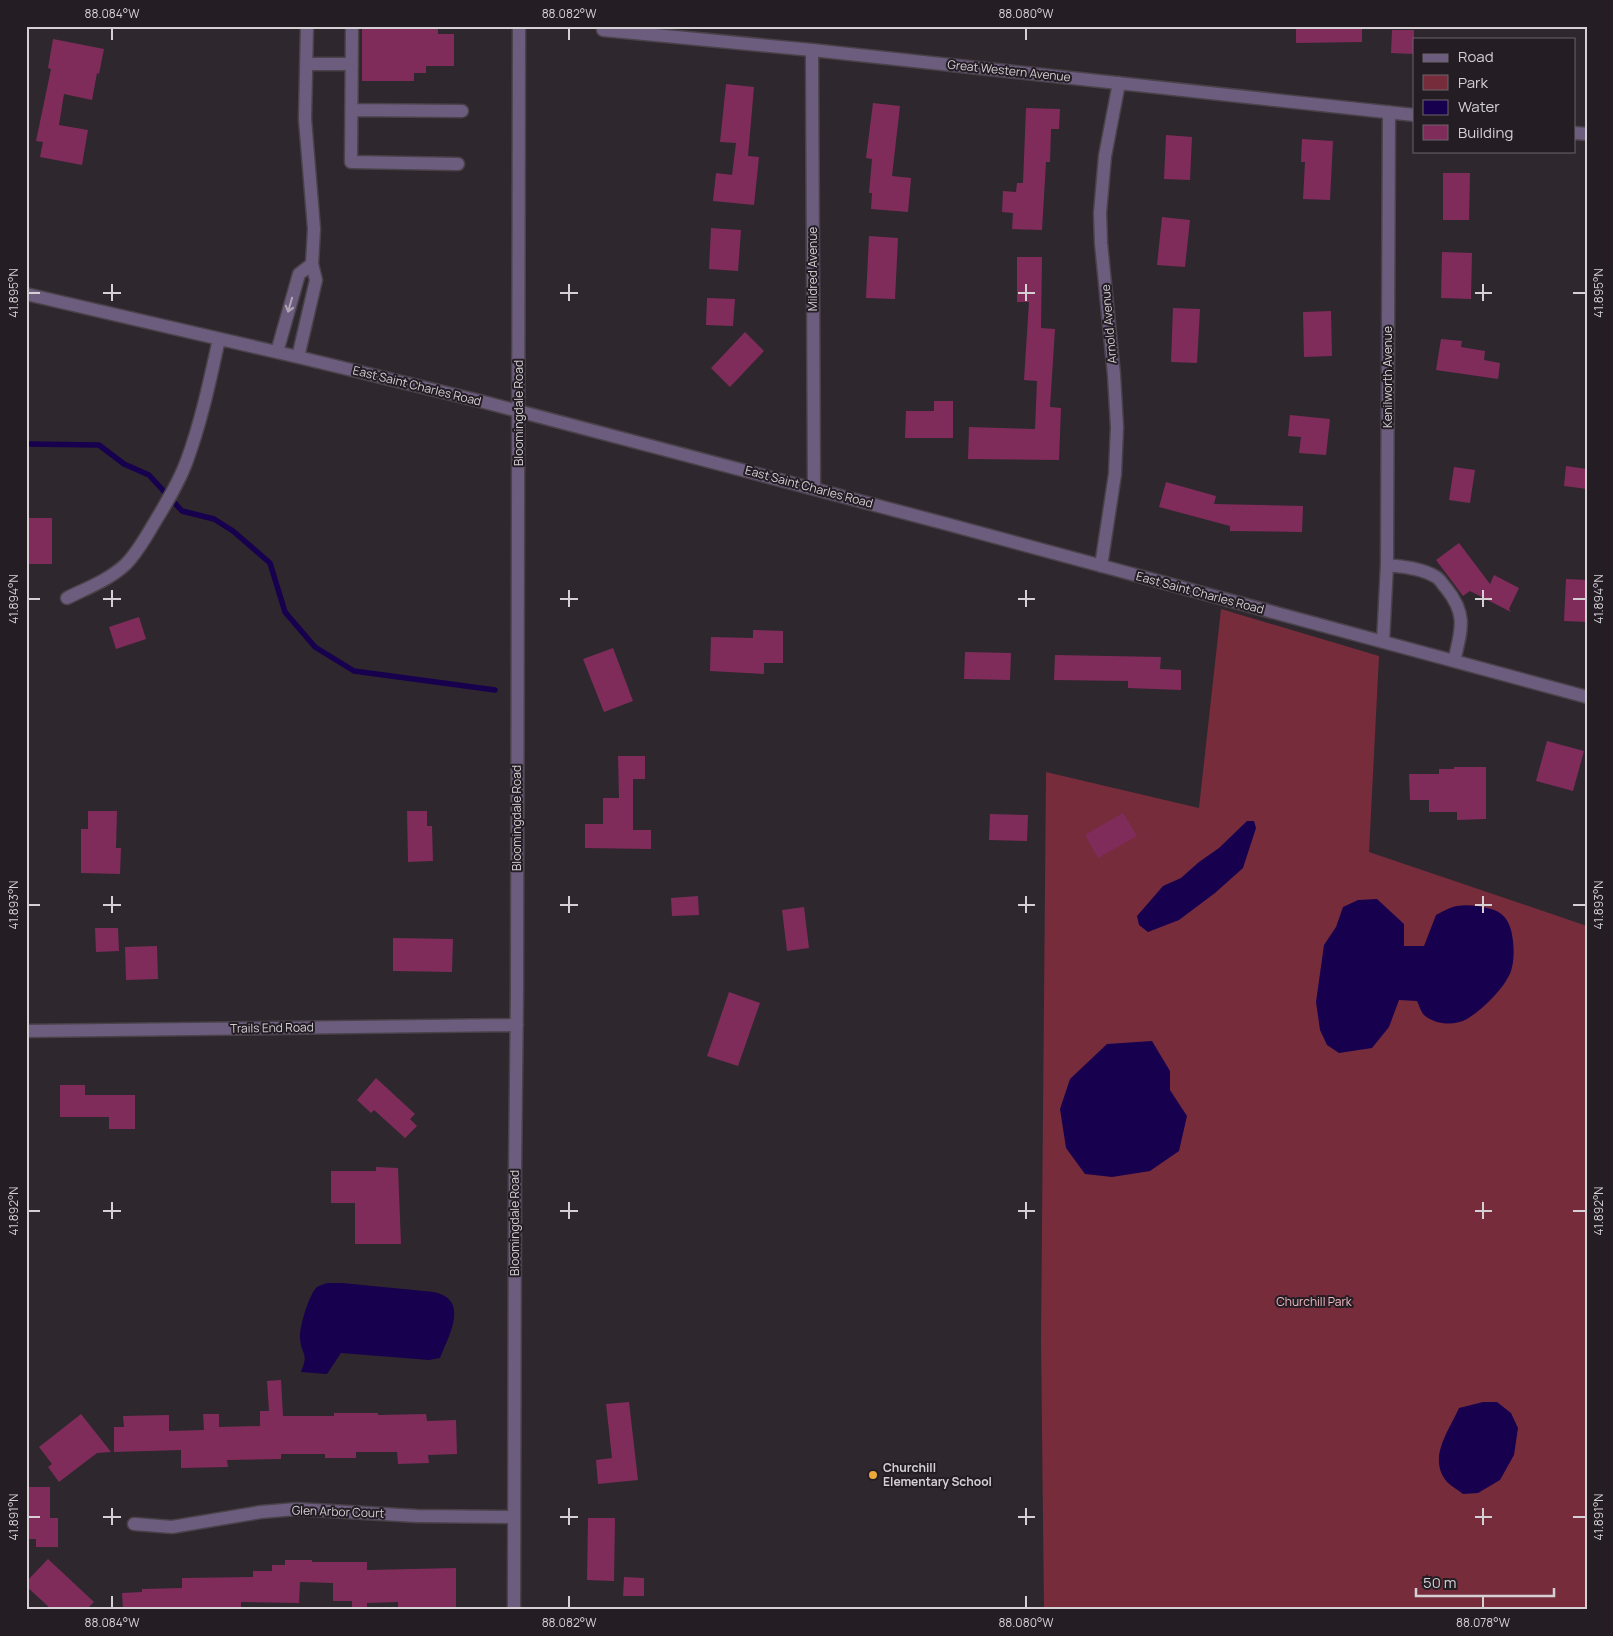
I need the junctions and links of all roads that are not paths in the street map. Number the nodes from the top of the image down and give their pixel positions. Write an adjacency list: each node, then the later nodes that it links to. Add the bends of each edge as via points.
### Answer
1 (307, 26): 6 (street)
2 (352, 26): 7 (street)
3 (519, 26): 19 (street, Bloomingdale Road)
4 (603, 30): 5 (street, Great Western Avenue)
5 (812, 50): 8 (street, Great Western Avenue); 20 (street, Mildred Avenue)
6 (306, 64): 7 (street); 14 (street, via 304,119 314,229)
7 (352, 64): 9 (street)
8 (1119, 83): 11 (street, Great Western Avenue); 22 (street, Arnold Avenue, via 1105,156 1100,214 1117,427 1115,474)
9 (352, 110): 10 (street); 13 (street, via 351,162)
10 (462, 111)
11 (1389, 112): 12 (street, Great Western Avenue); 21 (street, Kenilworth Avenue)
12 (1413, 115)
13 (458, 164)
14 (312, 264): 17 (street, one-way to 17, via 299,274); 18 (street, via 316,280)
15 (26, 294): 16 (street, East Saint Charles Road)
16 (219, 339): 17 (street, East Saint Charles Road); 23 (street, via 199,422 174,490 127,563 110,577)
17 (277, 352): 18 (street, East Saint Charles Road)
18 (298, 357): 19 (street, East Saint Charles Road)
19 (519, 412): 20 (street, East Saint Charles Road); 27 (street, Bloomingdale Road)
20 (814, 488): 22 (street, East Saint Charles Road)
21 (1387, 565): 24 (street, Kenilworth Avenue); 25 (street, via 1417,569 1437,577 1451,594 1460,610 1461,632)
22 (1101, 566): 24 (street, East Saint Charles Road)
23 (67, 598)
24 (1383, 642): 25 (street, East Saint Charles Road)
25 (1454, 661): 26 (street, East Saint Charles Road)
26 (1587, 697)
27 (517, 1025): 28 (street, Trails End Road); 29 (street, Bloomingdale Road)
28 (26, 1031)
29 (514, 1517): 30 (street, Glen Arbor Court, via 417,1516 296,1509 172,1527); 31 (street, Bloomingdale Road)
30 (134, 1524)
31 (514, 1610)

